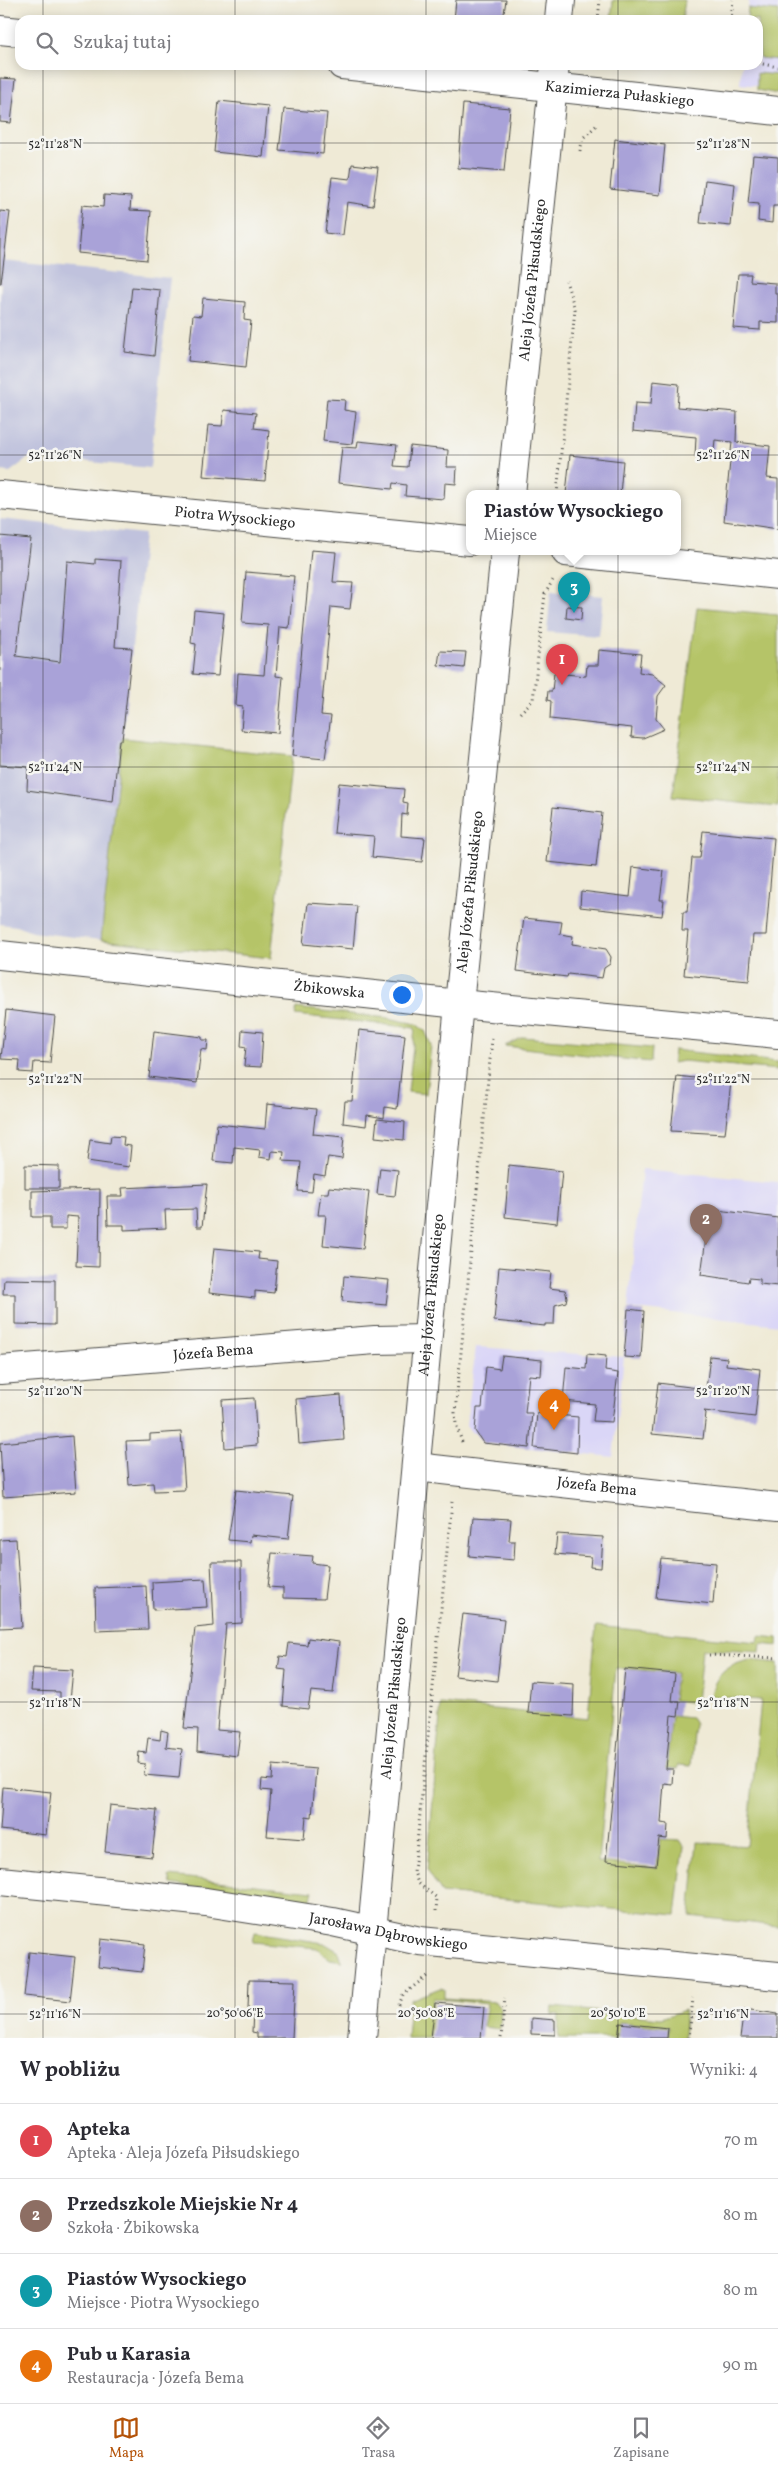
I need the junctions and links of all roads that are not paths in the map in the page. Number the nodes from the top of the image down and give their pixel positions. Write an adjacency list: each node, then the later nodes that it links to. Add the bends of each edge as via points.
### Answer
1 (561, 0): 2 (street)
2 (560, 15)
3 (0, 30): 4 (street)
4 (15, 32)
5 (438, 70): 6 (street, Kazimierza Pułaskiego)
6 (554, 76): 7 (street, Kazimierza Pułaskiego); 8 (street, Aleja Józefa Piłsudskiego)
7 (778, 110)
8 (511, 490)
9 (0, 495): 10 (street, Piotra Wysockiego)
10 (466, 541)
11 (505, 555): 15 (street, Aleja Józefa Piłsudskiego)
12 (594, 555): 13 (street)
13 (778, 575)
14 (0, 955): 15 (street, Żbikowska)
15 (459, 1004): 16 (street, Żbikowska); 17 (street, Aleja Józefa Piłsudskiego)
16 (778, 1034)
17 (427, 1339): 18 (street, Józefa Bema, via 375,1340); 19 (street, Aleja Józefa Piłsudskiego)
18 (0, 1370)
19 (416, 1467): 20 (street, Józefa Bema); 22 (street, Aleja Józefa Piłsudskiego)
20 (778, 1507)
21 (0, 1881): 22 (street, Jarosława Dąbrowskiego, via 206,1902)
22 (373, 1930): 23 (street, Jarosława Dąbrowskiego, via 420,1941); 24 (street, Aleja Józefa Piłsudskiego)
23 (778, 1976)
24 (362, 2038)

